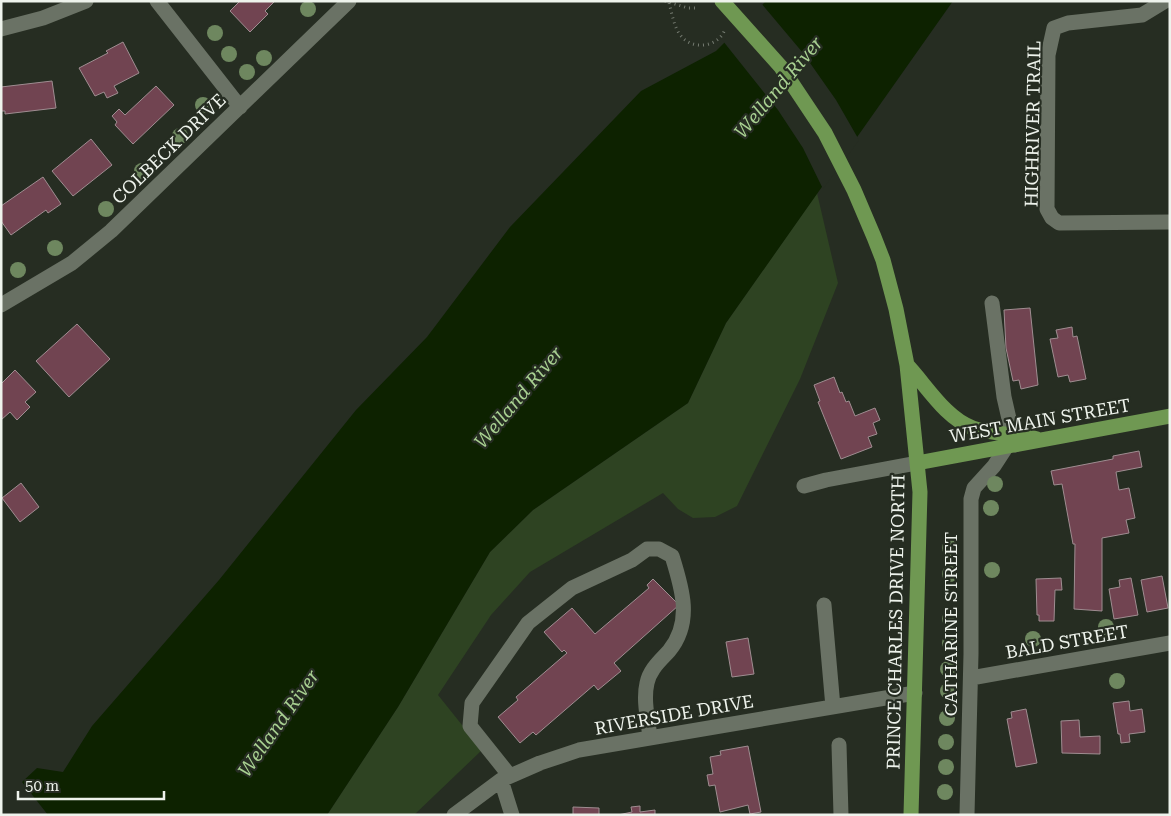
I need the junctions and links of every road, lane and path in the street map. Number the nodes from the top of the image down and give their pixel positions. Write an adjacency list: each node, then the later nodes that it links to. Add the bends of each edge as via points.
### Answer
1 (86, 1): 9 (street, via 43,18)
2 (157, 1): 11 (street)
3 (349, 1): 11 (street, COLBECK DRIVE)
4 (665, 1): 7 (path)
5 (722, 1): 15 (main road, PRINCE CHARLES DRIVE NORTH, via 786,74 825,133 854,190 883,260)
6 (1166, 1): 12 (street, HIGHRIVER TRAIL, via 1142,15 1068,23 1054,28 1048,55 1047,209 1059,223)
7 (669, 3): 8 (path); 10 (path, via 680,36 686,41 700,45)
8 (695, 8)
9 (1, 29)
10 (723, 36)
11 (240, 107): 14 (street, COLBECK DRIVE, via 111,231 72,263)
12 (1170, 222)
13 (992, 303): 17 (street)
14 (1, 305)
15 (907, 365): 17 (main road, via 956,419); 18 (main road, PRINCE CHARLES DRIVE NORTH)
16 (1170, 416): 17 (main road, WEST MAIN STREET, via 1040,440)
17 (1011, 441): 18 (main road, WEST MAIN STREET); 22 (street, CATHARINE STREET, via 972,493)
18 (917, 463): 19 (street); 23 (main road, PRINCE CHARLES DRIVE NORTH, via 920,492)
19 (804, 486)
20 (824, 605): 24 (street)
21 (1170, 643): 22 (street, BALD STREET)
22 (971, 678): 32 (street, CATHARINE STREET)
23 (914, 693): 24 (street, RIVERSIDE DRIVE); 31 (main road, PRINCE CHARLES DRIVE NORTH)
24 (833, 707): 25 (street, RIVERSIDE DRIVE)
25 (650, 737): 27 (street, RIVERSIDE DRIVE, via 579,750); 27 (street, via 647,682 656,664 679,638 684,617 681,584 672,556 659,549 647,549 632,560 572,588 528,622 472,703 470,726)
26 (838, 745): 30 (street)
27 (506, 778): 28 (street, RIVERSIDE DRIVE); 29 (street)
28 (454, 815)
29 (512, 815)
30 (841, 815)
31 (912, 815)
32 (968, 815)

